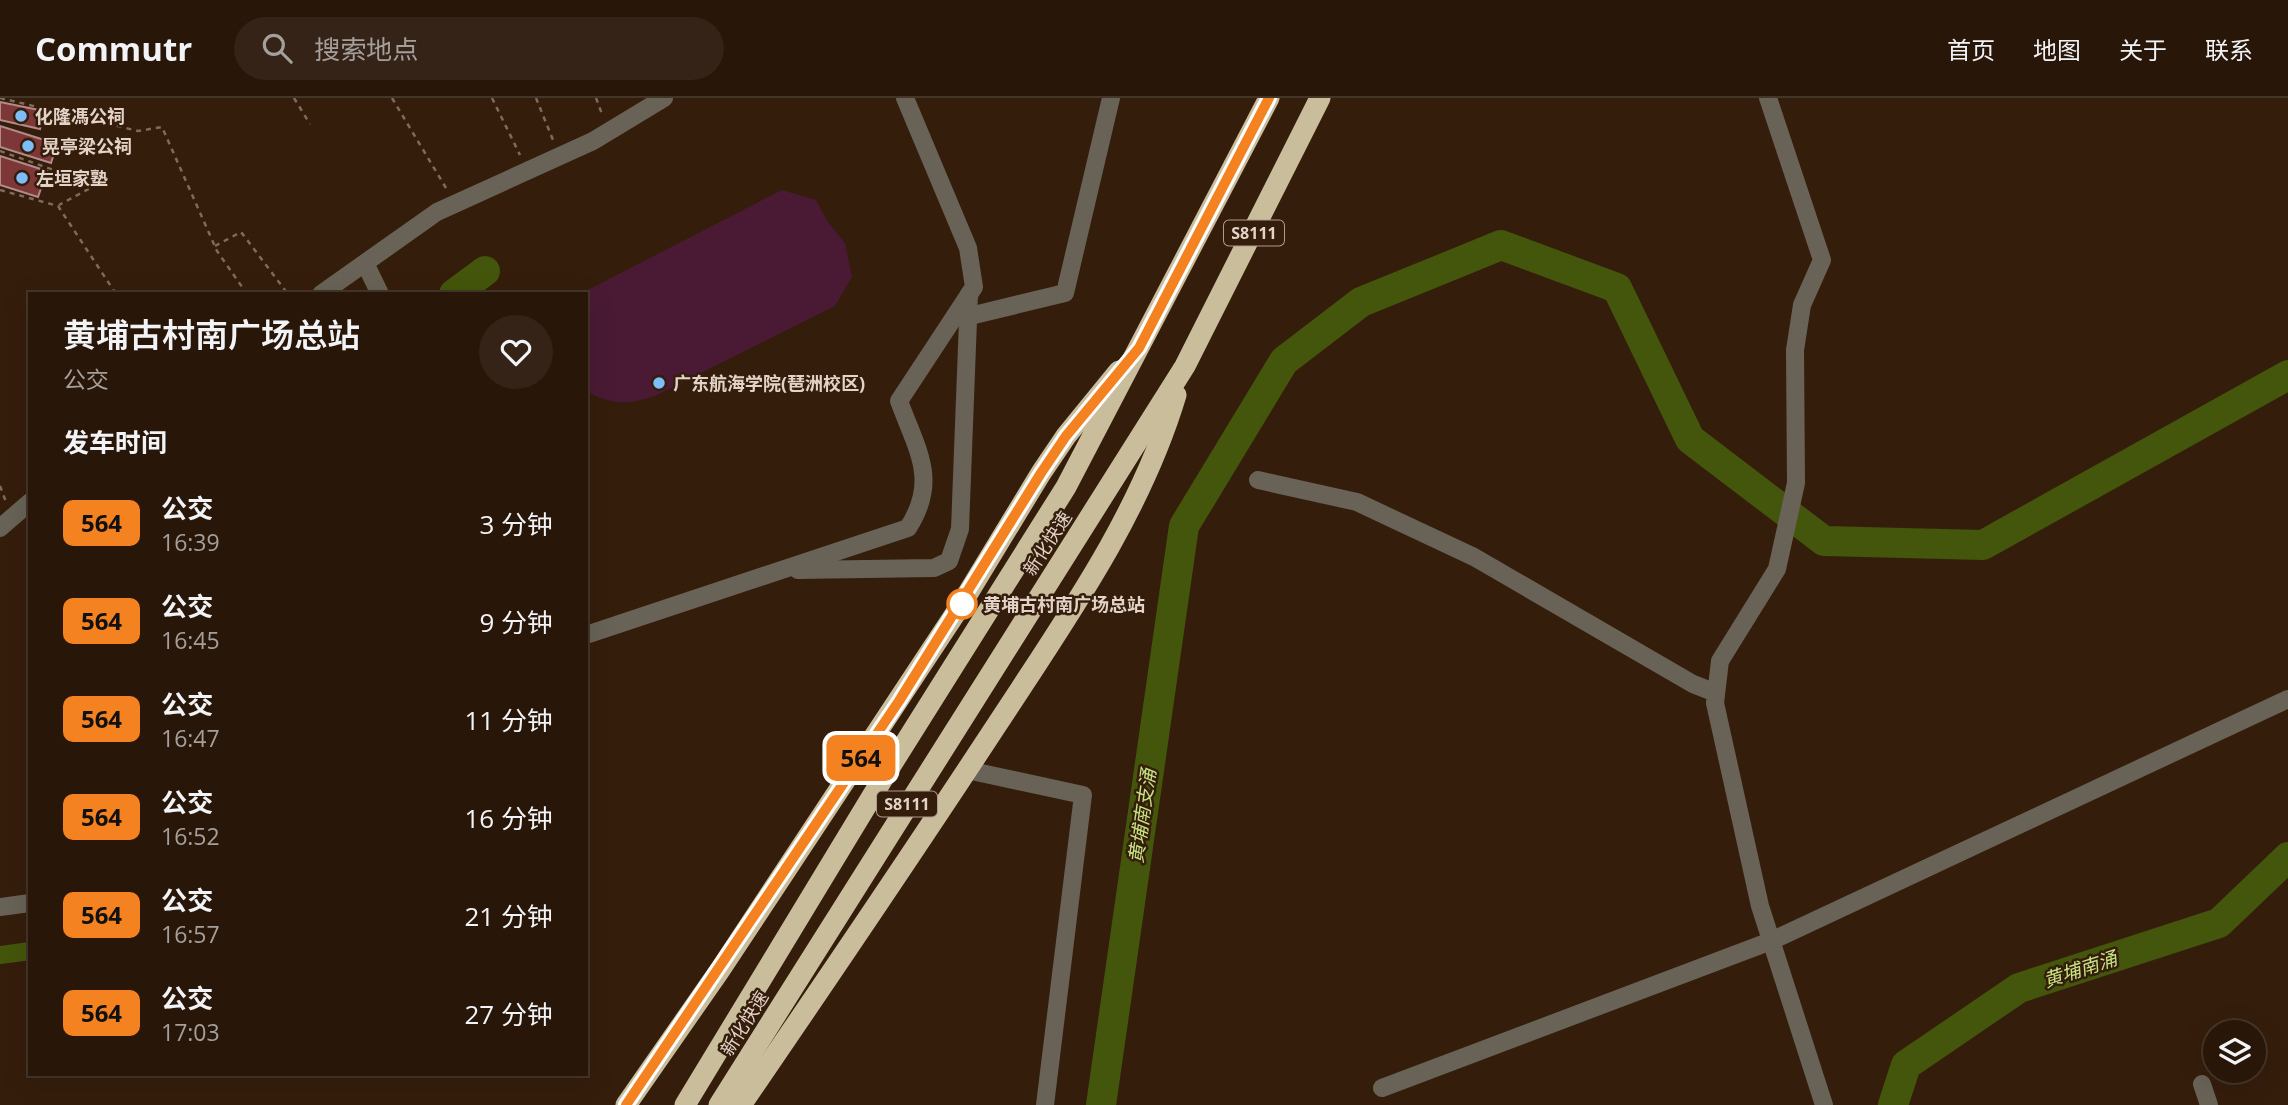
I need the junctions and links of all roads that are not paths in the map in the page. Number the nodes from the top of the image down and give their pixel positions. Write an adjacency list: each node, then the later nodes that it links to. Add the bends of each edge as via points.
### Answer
1 (664, 98): 7 (street, via 593,141 455,202)
2 (905, 98): 10 (street, via 968,248 974,287)
3 (1111, 98): 11 (street, via 1065,293)
4 (1269, 98): 12 (highway, 新化快速 / S8111)
5 (1321, 98): 13 (highway, 新化快速 / S8111)
6 (1768, 98): 19 (street, via 1822,260 1802,304 1795,350 1796,482 1777,569 1720,661)
7 (365, 263): 8 (street); 9 (street)
8 (324, 292)
9 (379, 292)
10 (970, 293): 11 (street); 17 (street, via 899,401 925,474 922,506 908,528)
11 (970, 316): 17 (street, via 960,528 949,561 934,568)
12 (1139, 348): 27 (highway, via 1041,473 899,701); 28 (highway, 新化快速 / S8111, via 1066,487)
13 (1185, 366): 21 (highway, via 1155,458 1117,534); 29 (highway, 新化快速 / S8111)
14 (1258, 480): 19 (street, via 1357,502 1474,557)
15 (28, 504): 16 (street)
16 (0, 528)
17 (780, 571): 18 (street)
18 (588, 634)
19 (1716, 693): 24 (street, via 1759,906)
20 (2288, 699): 24 (street)
21 (967, 770): 30 (highway); 31 (street, via 1083,795)
22 (28, 903): 23 (street)
23 (0, 907)
24 (1771, 941): 26 (street); 32 (street)
25 (2203, 1084): 33 (street)
26 (1382, 1088)
27 (626, 1105)
28 (685, 1105)
29 (719, 1105)
30 (741, 1105)
31 (1045, 1105)
32 (1824, 1105)
33 (2209, 1105)

